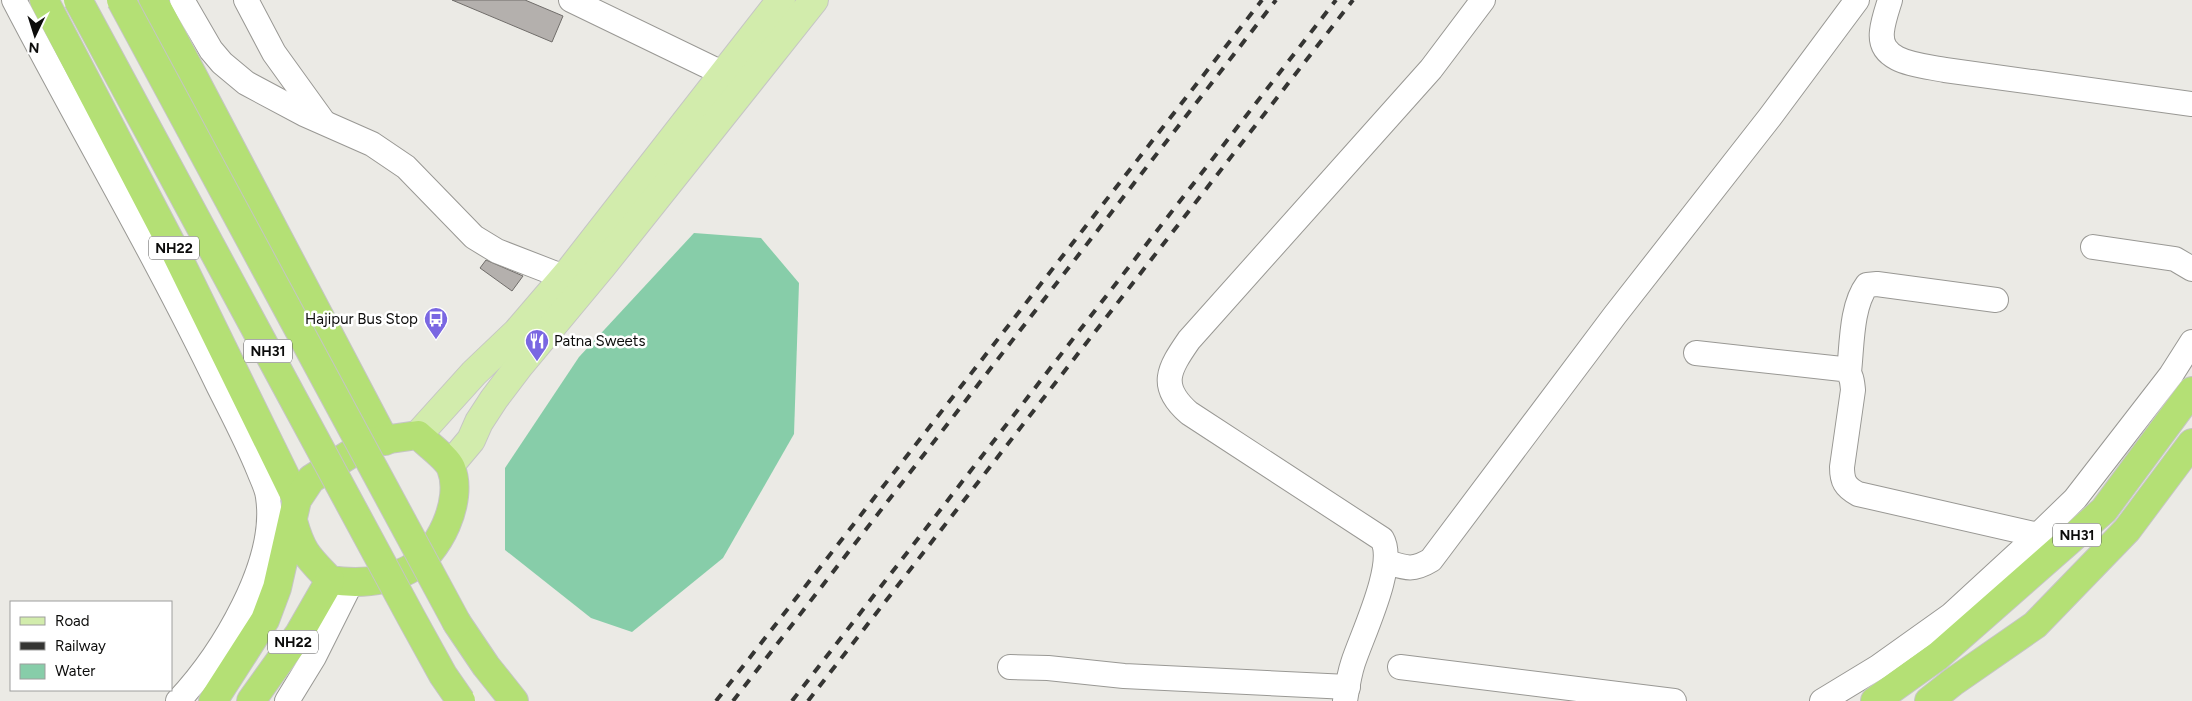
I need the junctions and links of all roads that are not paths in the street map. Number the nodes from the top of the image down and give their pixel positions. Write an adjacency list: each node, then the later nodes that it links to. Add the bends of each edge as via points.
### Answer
1 (14, 0): 33 (street, via 192,329 265,487 269,528)
2 (44, 0): 29 (highway, NH22, via 174,249)
3 (78, 0): 44 (highway, NH31, bridge, via 411,617)
4 (121, 0): 45 (highway, NH31, bridge, via 457,623)
5 (153, 0): 26 (highway)
6 (182, 0): 16 (street, via 222,63 246,83)
7 (246, 0): 16 (street, via 274,53)
8 (571, 0): 14 (street)
9 (781, 0): 14 (main road)
10 (814, 0): 28 (main road, via 519,366 489,406 472,440)
11 (1482, 0): 31 (street, via 1430,69 1189,340 1170,369 1171,392 1189,413 1382,538 1387,546)
12 (1857, 0): 31 (street, via 1431,560 1420,567 1407,568)
13 (1890, 0): 15 (street, via 1882,32 1883,47 1891,56 1906,62)
14 (722, 73): 19 (main road)
15 (2192, 104)
16 (323, 121): 19 (street, via 372,144 406,167 474,237 498,251)
17 (2093, 247): 18 (street, via 2175,259)
18 (2192, 269)
19 (564, 277): 25 (main road, via 517,332 474,373)
20 (1996, 300): 23 (street, via 1867,285 1856,305)
21 (2192, 342): 30 (street, via 2171,375 2076,499)
22 (1696, 353): 23 (street)
23 (1849, 372): 30 (street, via 1853,390 1842,467 1842,480 1848,489 1858,494)
24 (2192, 391): 35 (highway, NH31, via 2104,510)
25 (418, 435): 26 (highway); 28 (highway)
26 (385, 441): 29 (highway, NH22, via 369,442 311,479)
27 (2192, 443): 38 (highway, NH31, via 2127,530 2036,625)
28 (450, 465): 32 (highway, via 455,481 452,509 427,554 409,570 372,582)
29 (295, 511): 32 (highway, NH22, via 300,545 306,555); 34 (highway, NH22, via 277,588)
30 (2038, 535): 47 (street, via 1952,615 1878,667)
31 (1387, 562): 39 (street, via 1353,663)
32 (340, 581): 42 (highway, NH22); 43 (street, via 314,657)
33 (249, 599): 34 (highway); 40 (street, via 225,640)
34 (265, 620): 41 (highway, NH22)
35 (1938, 656): 38 (highway); 48 (highway, NH31)
36 (1010, 667): 39 (street)
37 (1400, 667): 46 (street)
38 (1953, 682): 49 (highway, NH31)
39 (1346, 694)
40 (178, 701)
41 (213, 701)
42 (251, 701)
43 (286, 701)
44 (461, 701)
45 (514, 701)
46 (1674, 701)
47 (1822, 701)
48 (1875, 701)
49 (1929, 701)

